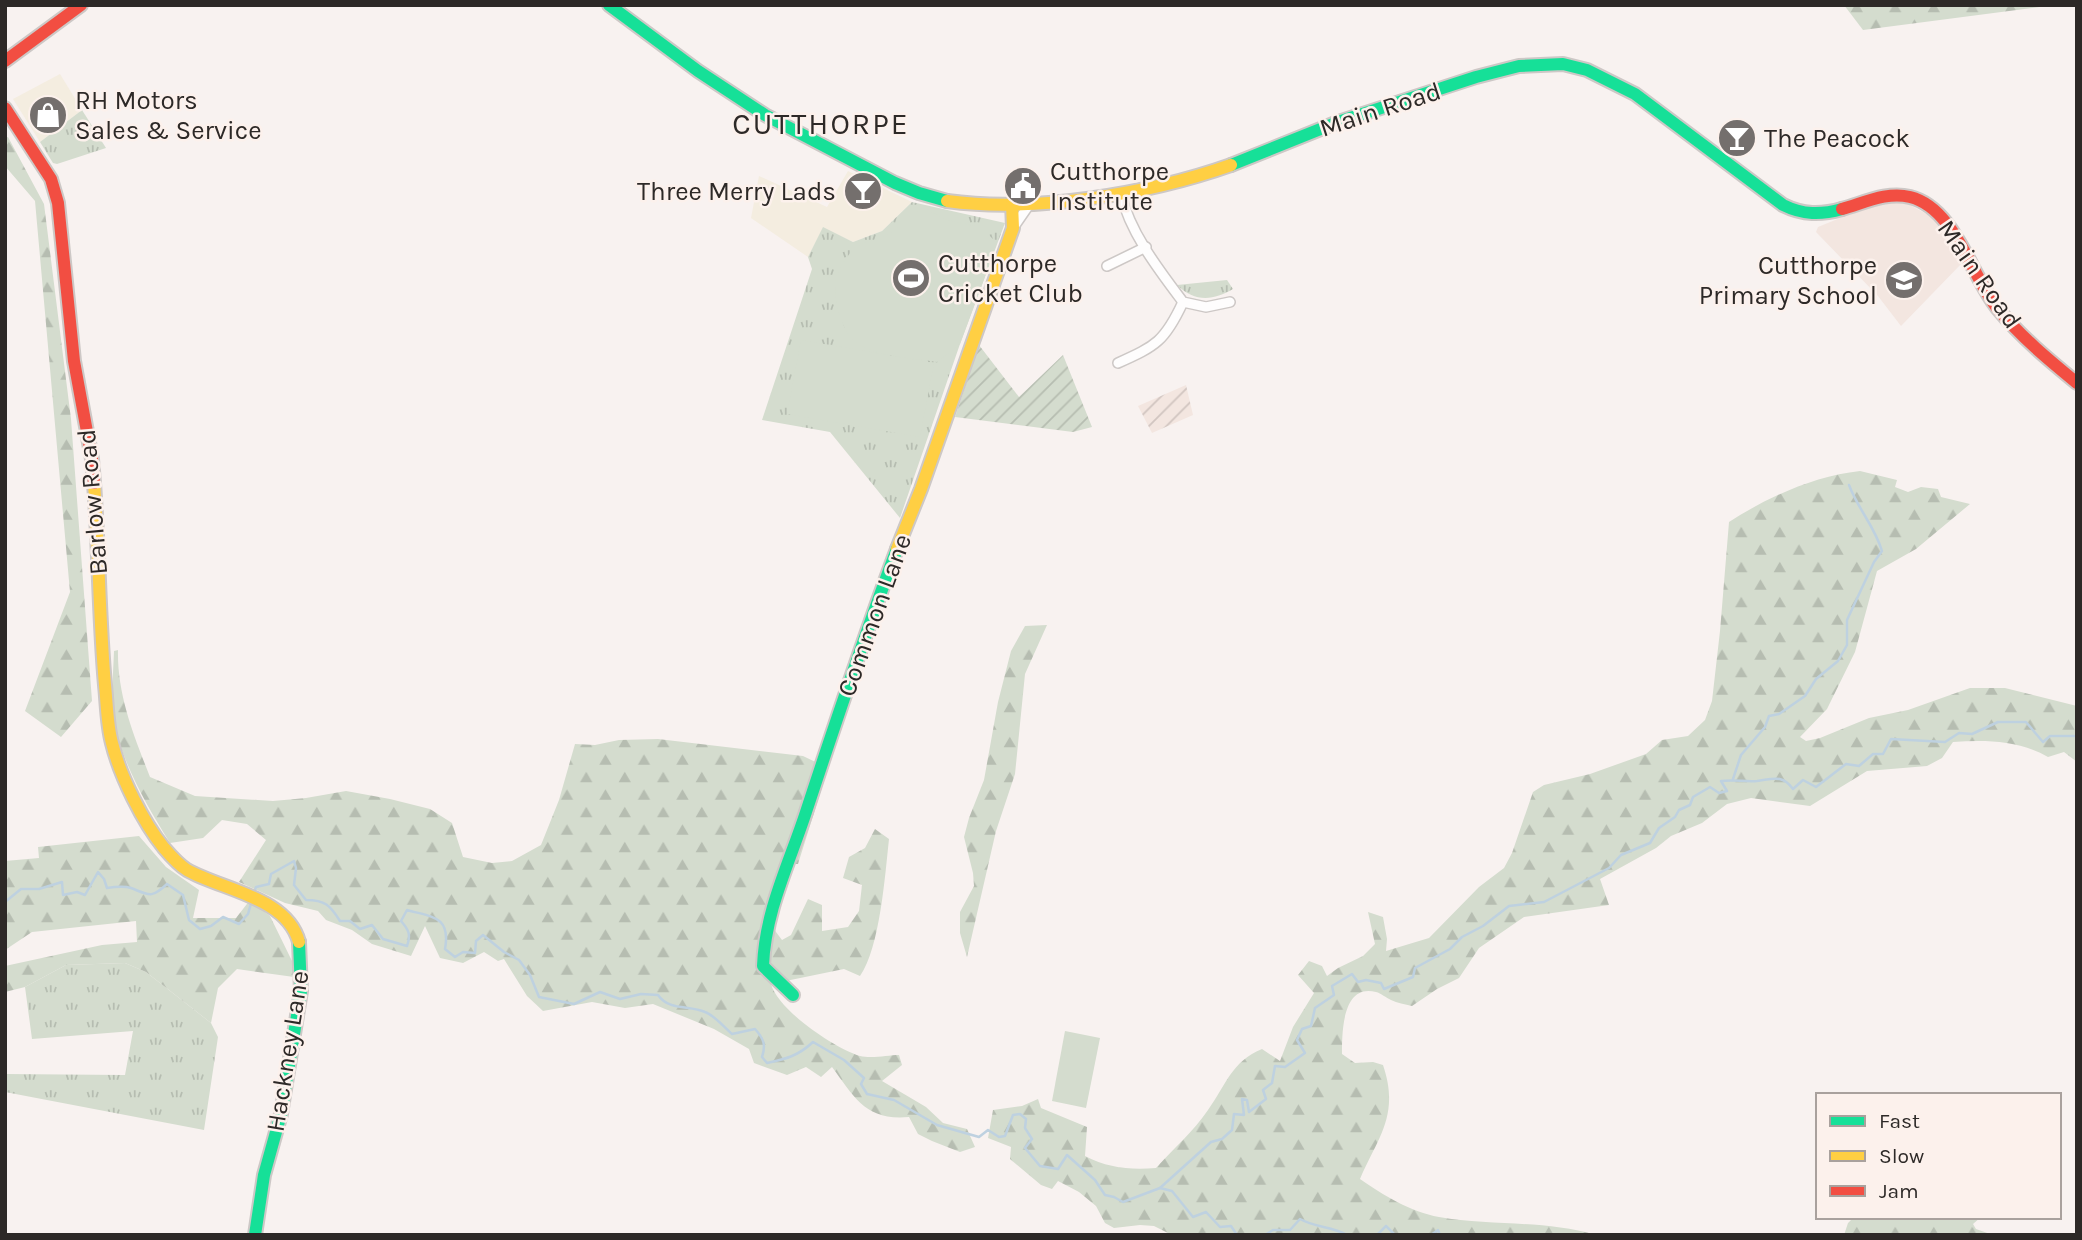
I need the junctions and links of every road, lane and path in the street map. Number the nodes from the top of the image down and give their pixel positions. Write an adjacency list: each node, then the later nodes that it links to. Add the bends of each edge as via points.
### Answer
1 (81, 5): 3 (main road)
2 (609, 5): 7 (main road, Main Road, via 754,108 876,174 937,199)
3 (5, 61)
4 (5, 108): 15 (main road, Barlow Road, via 51,179 58,203 74,361 92,459 111,741 135,801 163,847 184,868)
5 (1121, 194): 6 (main road, Main Road); 9 (street, via 1126,215); 14 (main road, Main Road, via 1234,165 1339,121 1486,74 1540,62 1567,64 1622,86 1793,210 1824,214 1889,194 1926,202 1954,234 1987,294 2034,349)
6 (1031, 202): 7 (main road, Main Road); 8 (street, Common Lane)
7 (1012, 203): 8 (main road, Common Lane)
8 (1013, 228): 16 (main road, Common Lane, via 774,898 763,966)
9 (1146, 247): 10 (street); 12 (street)
10 (1107, 266)
11 (1230, 302): 12 (street, via 1206,307)
12 (1183, 303): 13 (street, via 1158,344)
13 (1118, 363)
14 (2077, 383)
15 (204, 878): 17 (main road, Hackney Lane, via 256,897 289,922 301,949 296,1025)
16 (793, 995)
17 (255, 1235)

